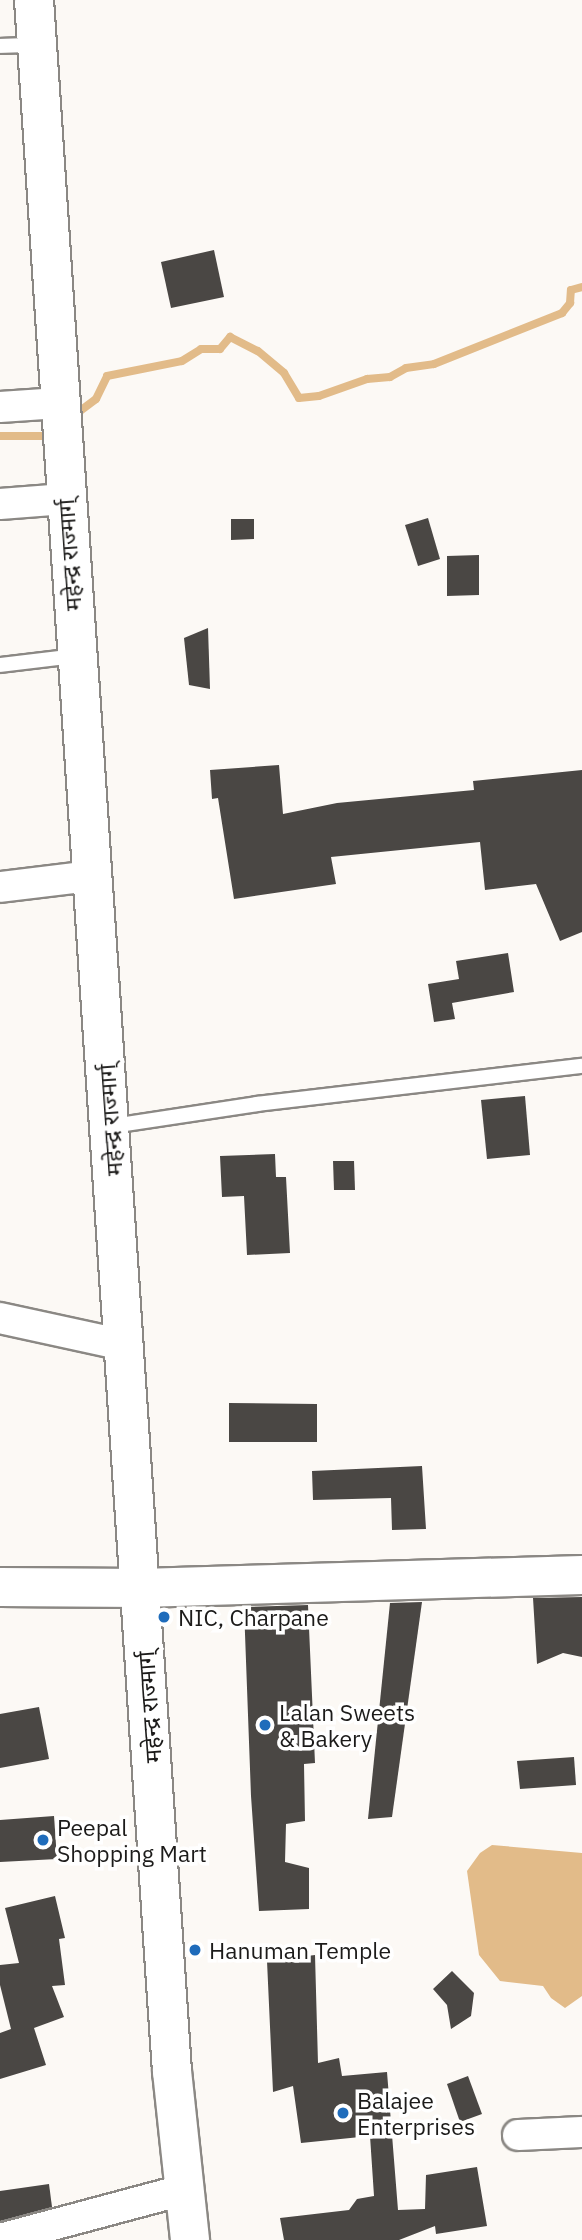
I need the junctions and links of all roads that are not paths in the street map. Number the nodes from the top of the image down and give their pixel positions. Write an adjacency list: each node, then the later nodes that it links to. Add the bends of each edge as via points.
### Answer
1 (34, 0): 2 (main road, महेन्द्र राज्मार्ग्)
2 (18, 45): 3 (main road, महेन्द्र राज्मार्ग्)
3 (59, 402): 4 (street); 5 (main road, महेन्द्र राज्मार्ग्)
4 (0, 407)
5 (65, 499): 6 (street); 7 (main road, महेन्द्र राज्मार्ग्)
6 (0, 504)
7 (77, 655): 8 (lane); 9 (main road, महेन्द्र राज्मार्ग्)
8 (0, 665)
9 (91, 876): 10 (street); 12 (main road, महेन्द्र राज्मार्ग्)
10 (0, 887)
11 (582, 1066): 12 (lane)
12 (111, 1126): 14 (main road, महेन्द्र राज्मार्ग्)
13 (0, 1318): 14 (street)
14 (124, 1345): 17 (main road, महेन्द्र राज्मार्ग्)
15 (582, 1575): 17 (main road)
16 (0, 1587): 17 (main road)
17 (141, 1587): 20 (main road, महेन्द्र राज्मार्ग्, via 172,2071)
18 (582, 2132): 19 (street)
19 (518, 2135)
20 (186, 2189): 21 (street); 22 (main road, महेन्द्र राज्मार्ग्)
21 (0, 2239)
22 (190, 2240)

